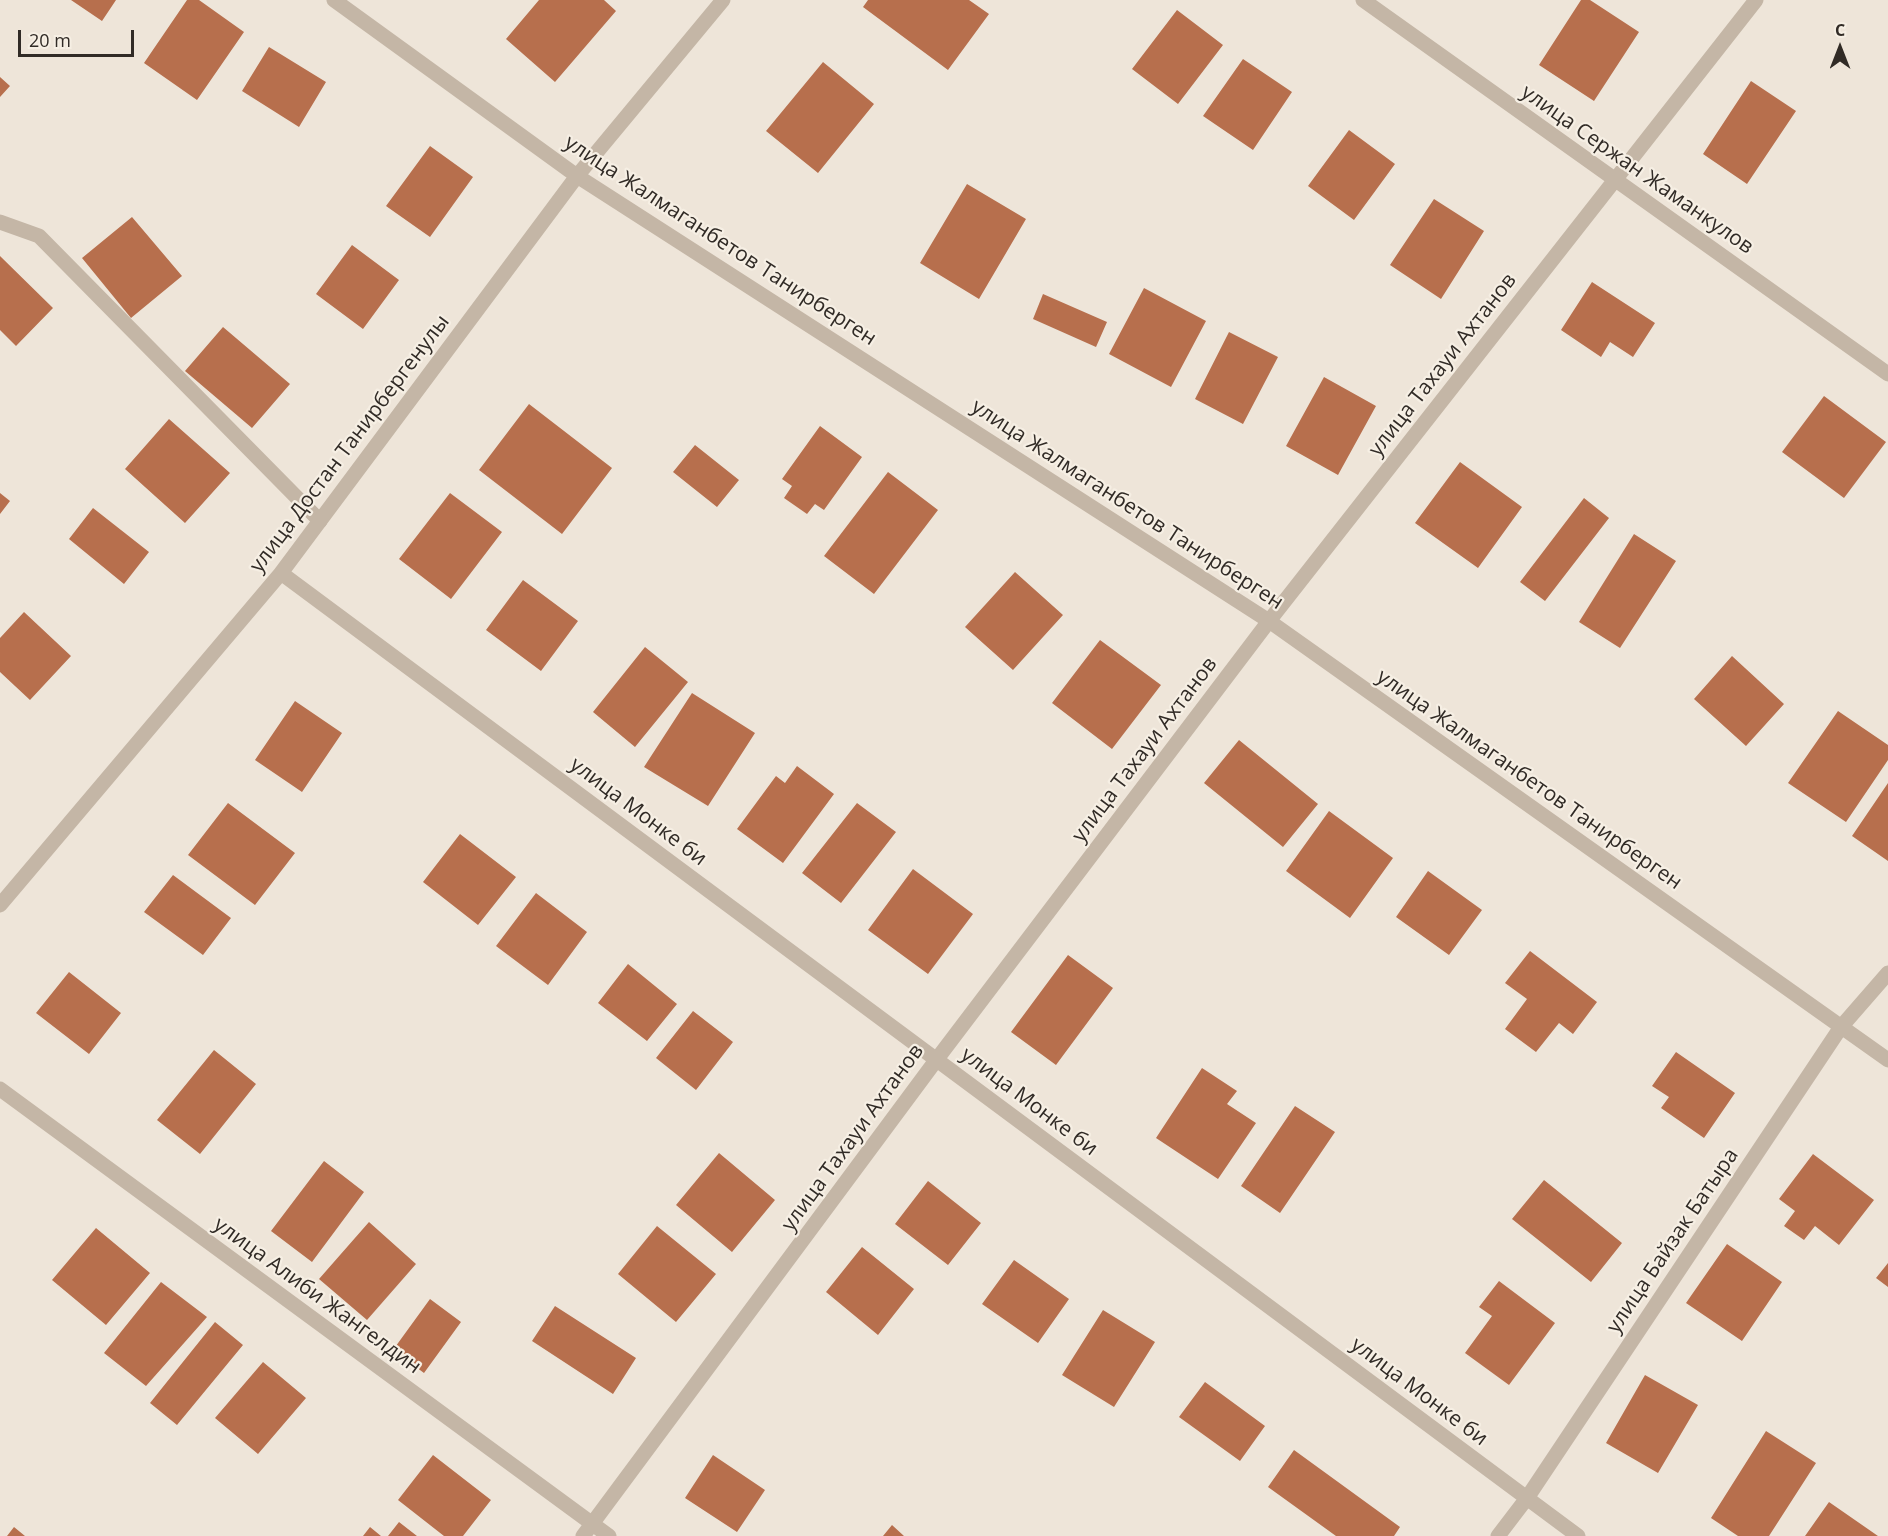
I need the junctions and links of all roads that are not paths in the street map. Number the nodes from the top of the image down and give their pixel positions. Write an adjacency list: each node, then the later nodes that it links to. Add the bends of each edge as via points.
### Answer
1 (334, 0): 5 (street, улица Жалмаганбетов Танирберген)
2 (723, 0): 5 (street, улица Достан Танирбергенулы)
3 (1363, 0): 6 (street, улица Сержан Жаманкулов)
4 (1756, 0): 6 (street, улица Тахауи Ахтанов)
5 (577, 176): 9 (street, улица Достан Танирбергенулы); 11 (street, улица Жалмаганбетов Танирберген)
6 (1614, 180): 8 (street, улица Сержан Жаманкулов); 11 (street, улица Тахауи Ахтанов)
7 (0, 222): 9 (street, via 39,236)
8 (1888, 374)
9 (320, 521): 10 (street, улица Достан Танирбергенулы)
10 (280, 573): 12 (street, улица Достан Танирбергенулы); 15 (street, улица Монке би)
11 (1269, 621): 14 (street, улица Жалмаганбетов Танирберген); 15 (street, улица Тахауи Ахтанов)
12 (0, 905)
13 (1888, 974): 14 (street, улица Байзак Батыра)
14 (1841, 1027): 16 (street, улица Жалмаганбетов Танирберген); 18 (street, улица Байзак Батыра)
15 (937, 1059): 18 (street, улица Монке би); 19 (street, улица Тахауи Ахтанов)
16 (1888, 1060)
17 (0, 1089): 19 (street, улица Алиби Жангелдин)
18 (1527, 1498): 21 (street, улица Байзак Батыра); 22 (street, улица Монке би)
19 (588, 1530): 20 (street, улица Алиби Жангелдин)
20 (609, 1536)
21 (1498, 1536)
22 (1578, 1536)

